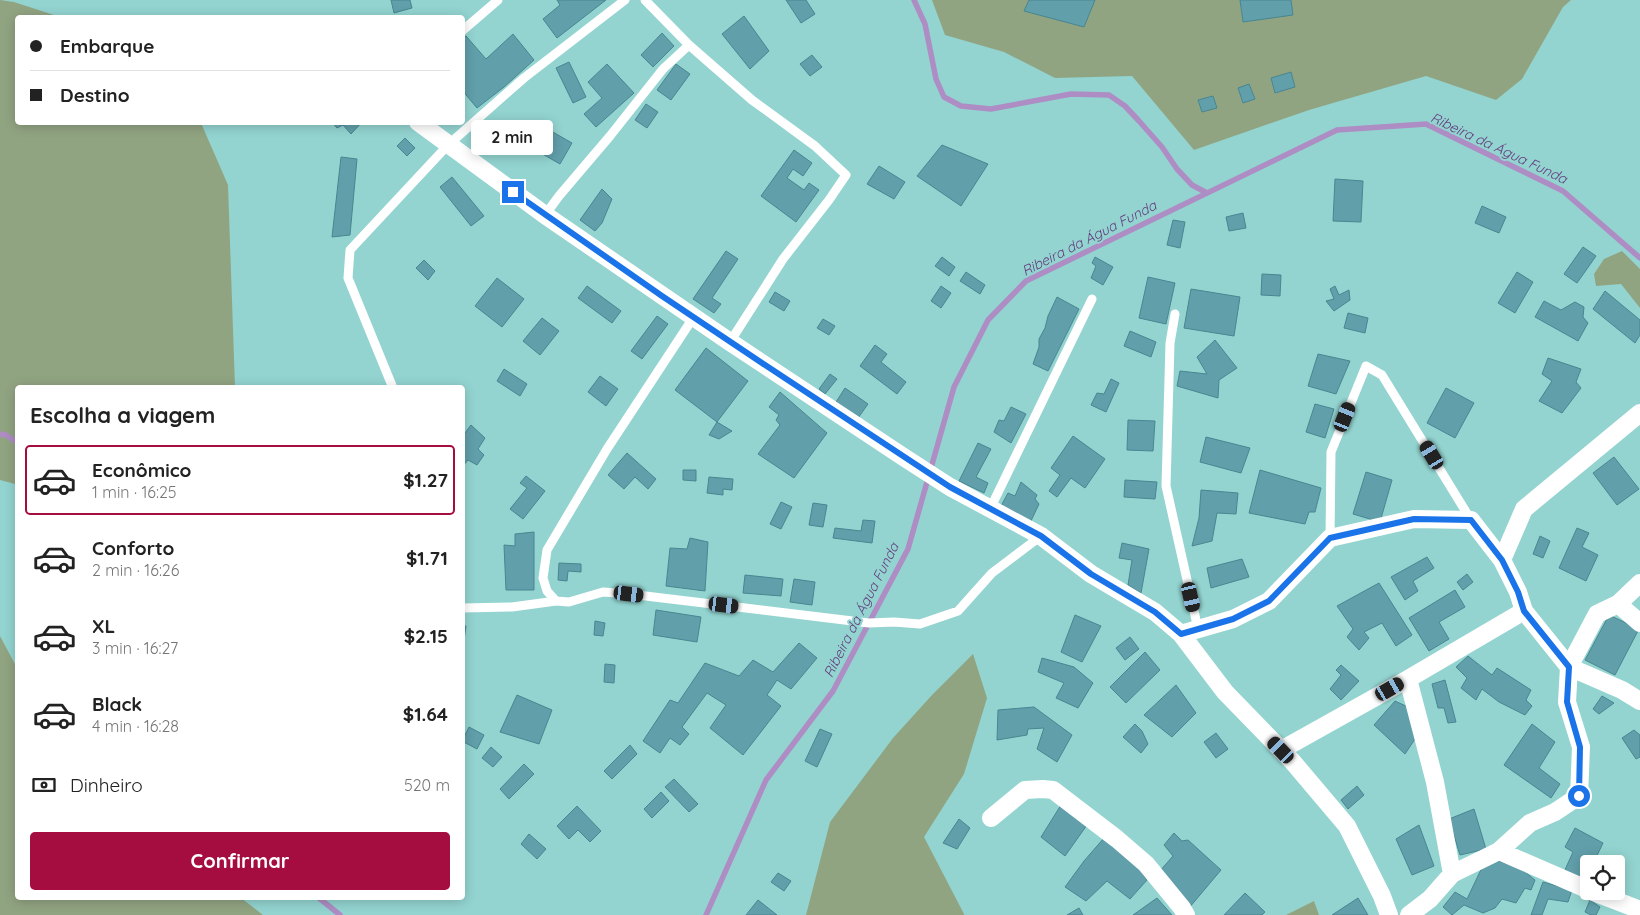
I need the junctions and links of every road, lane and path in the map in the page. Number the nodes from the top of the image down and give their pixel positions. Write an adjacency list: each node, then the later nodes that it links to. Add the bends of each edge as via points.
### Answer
1 (498, 0): 4 (lane)
2 (625, 0): 7 (lane, via 524,78)
3 (645, 0): 5 (lane)
4 (465, 28)
5 (689, 44): 8 (lane, via 663,69); 12 (lane, via 752,100 815,146 846,175 783,259)
6 (422, 125): 7 (street)
7 (448, 145): 8 (street); 13 (lane, via 350,250 348,278)
8 (545, 215): 11 (street)
9 (1092, 299): 15 (lane)
10 (1175, 314): 26 (lane, via 1170,352 1166,486)
11 (694, 318): 12 (street); 21 (lane, via 607,449 546,550 543,578 547,591)
12 (730, 342): 15 (street, via 950,487)
13 (393, 385)
14 (1640, 413): 19 (street, via 1524,509)
15 (990, 509): 17 (street)
16 (1471, 520): 18 (street, via 1414,519); 18 (lane, via 1382,375 1366,366 1331,452); 19 (street)
17 (1041, 536): 21 (lane, via 992,573 958,611 920,624 869,624 603,592 569,602); 27 (street, via 1091,574 1155,612)
18 (1330, 538): 26 (street, via 1269,601 1233,619)
19 (1502, 560): 24 (street)
20 (1640, 583): 22 (street)
21 (556, 601): 23 (lane, via 512,608)
22 (1618, 604): 25 (street); 28 (street, via 1597,614)
23 (465, 608)
24 (1524, 611): 28 (street); 29 (street)
25 (1640, 623)
26 (1198, 629): 27 (street)
27 (1181, 634): 31 (street, via 1225,692)
28 (1569, 667): 30 (street); 33 (street, via 1567,702 1580,747 1579,796 1530,823)
29 (1408, 679): 31 (street); 34 (street, via 1435,782)
30 (1640, 701)
31 (1281, 750): 39 (street, via 1347,826)
32 (991, 818): 38 (street, via 1025,790 1053,790 1146,864)
33 (1499, 851): 34 (street); 35 (street)
34 (1452, 874): 40 (street, via 1430,899)
35 (1580, 887)
36 (1614, 900): 37 (street)
37 (1640, 910)
38 (1186, 915)
39 (1389, 915)
40 (1409, 915)

